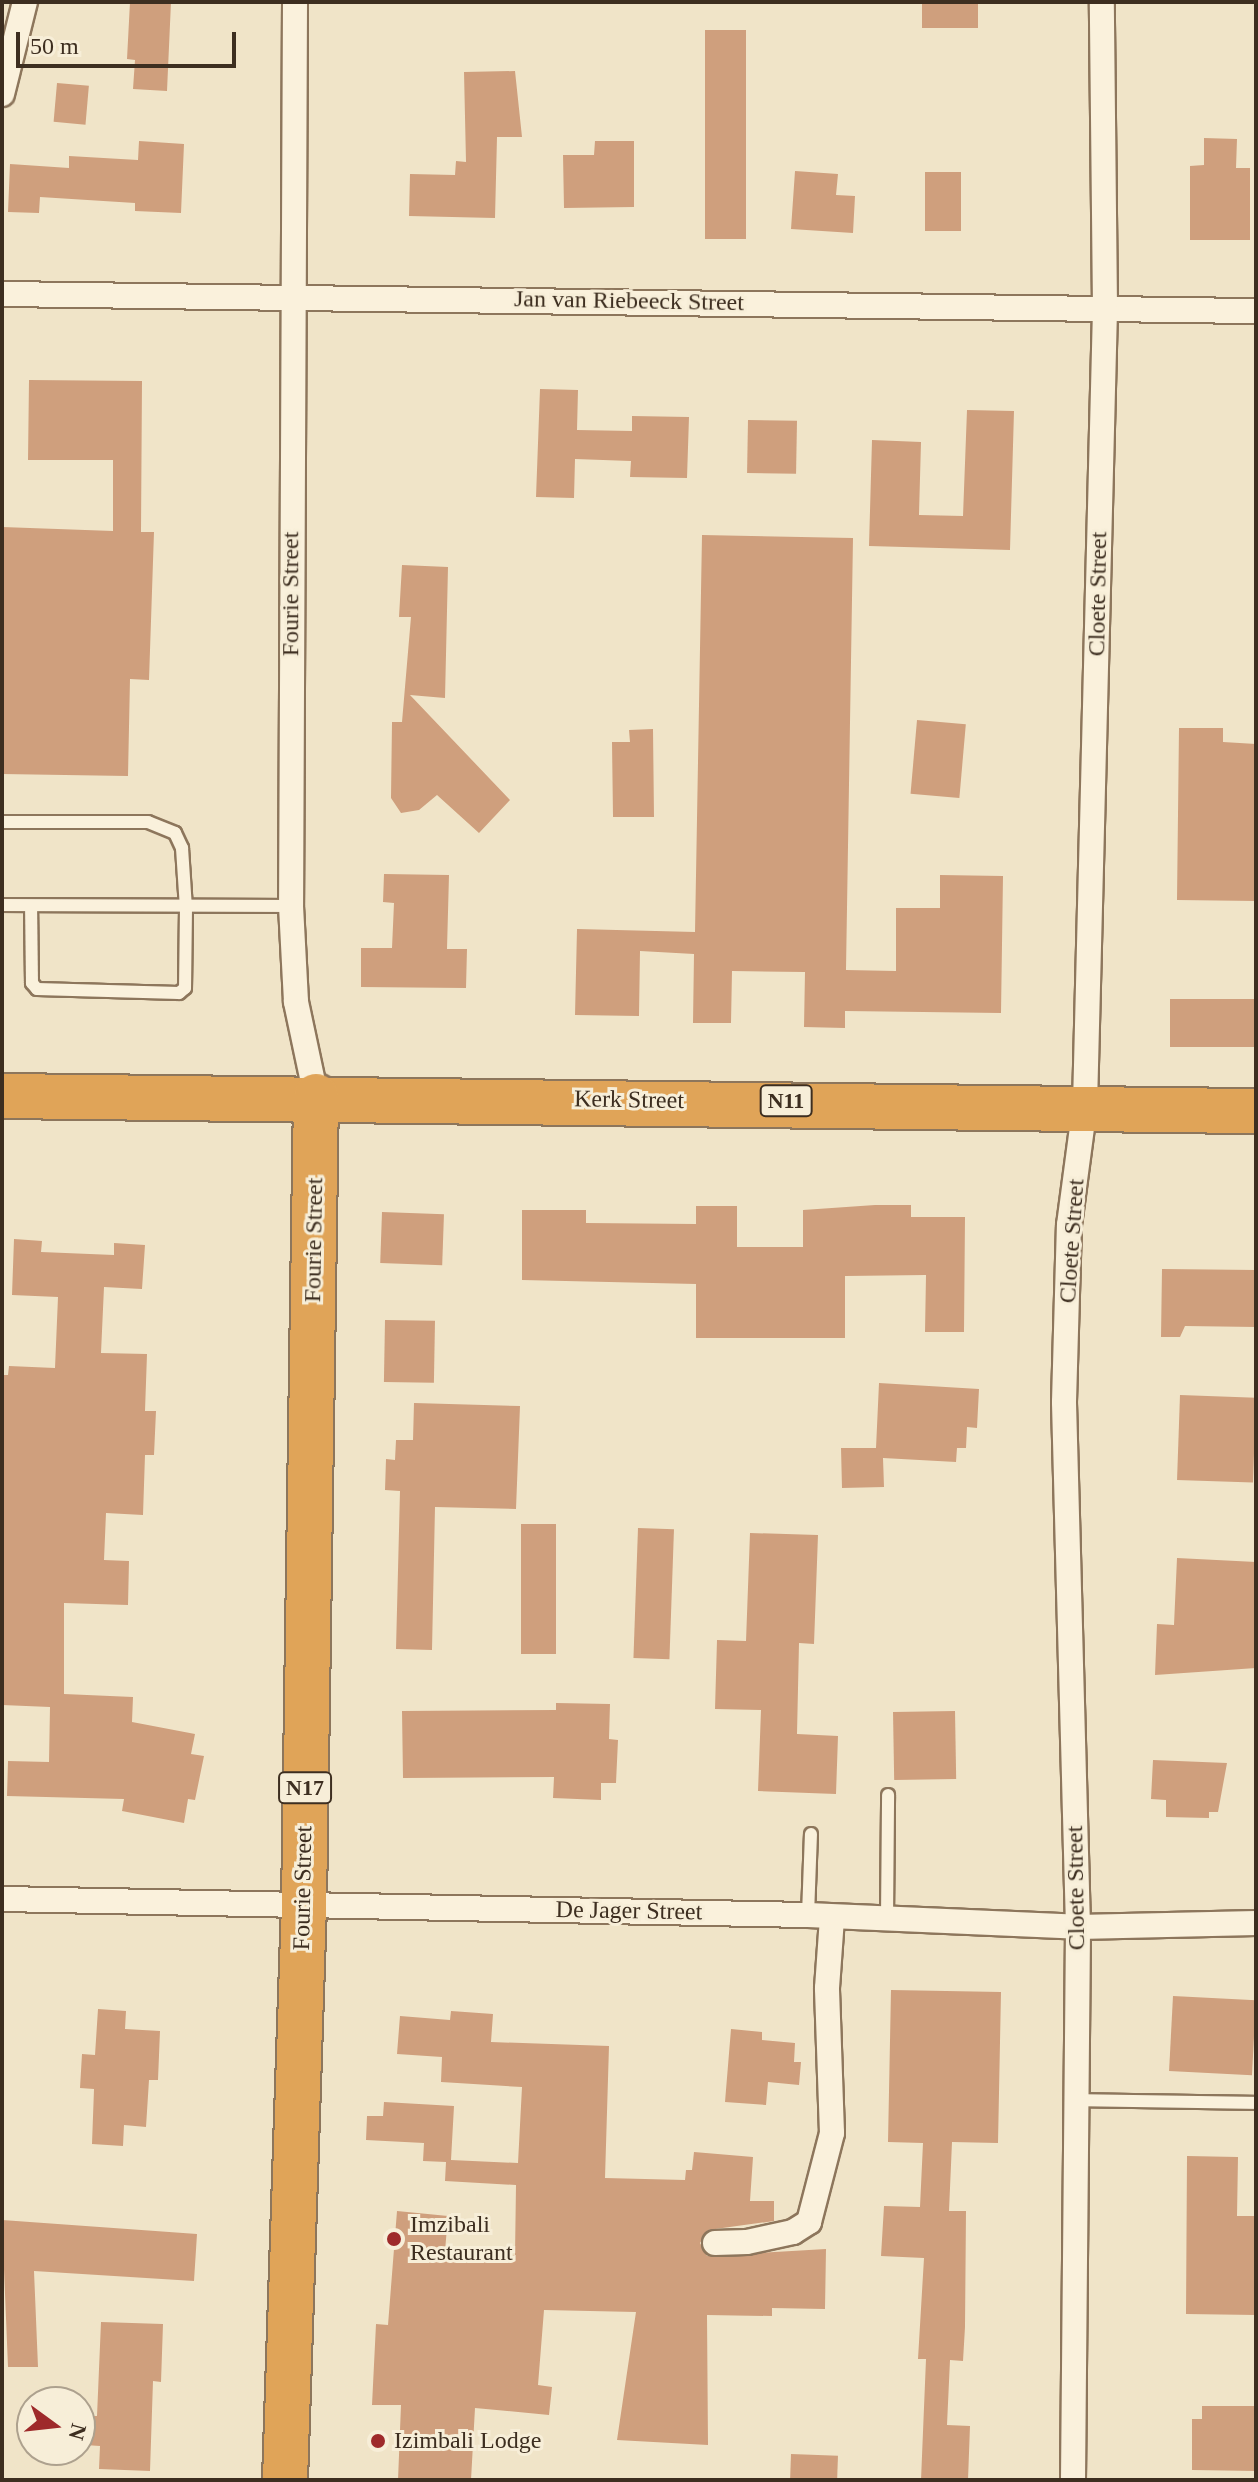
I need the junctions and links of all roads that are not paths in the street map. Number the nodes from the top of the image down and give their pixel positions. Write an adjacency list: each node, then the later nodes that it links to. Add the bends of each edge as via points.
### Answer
1 (25, 2): 4 (street)
2 (295, 2): 6 (street, Fourie Street)
3 (1102, 2): 7 (street, Cloete Street)
4 (2, 94)
5 (2, 294): 6 (street, Jan van Riebeeck Street)
6 (291, 296): 7 (street, Jan van Riebeeck Street); 12 (street, Fourie Street)
7 (1105, 308): 8 (street, Jan van Riebeeck Street); 16 (street, Cloete Street)
8 (1256, 311)
9 (2, 822): 13 (lane, via 148,822 167,828 182,848)
10 (2, 905): 11 (lane)
11 (31, 906): 13 (lane); 13 (lane, via 32,983 47,992 179,993 187,981)
12 (291, 906): 13 (lane); 15 (street, Fourie Street, via 296,1002)
13 (186, 908)
14 (2, 1096): 15 (highway, Kerk Street / N11)
15 (316, 1096): 16 (highway, Kerk Street / N11); 21 (highway, Fourie Street / N17)
16 (1085, 1105): 17 (highway, Kerk Street / N11); 25 (street, Cloete Street, via 1069,1225 1064,1402)
17 (1256, 1111)
18 (888, 1795): 23 (lane)
19 (811, 1834): 22 (lane)
20 (2, 1899): 21 (street, De Jager Street)
21 (304, 1904): 22 (street, De Jager Street); 29 (highway, Fourie Street / N17)
22 (820, 1916): 23 (street, De Jager Street); 28 (street, via 832,2133 809,2222 793,2232)
23 (887, 1919): 25 (street, De Jager Street)
24 (1256, 1923): 25 (street, De Jager Street)
25 (1078, 1927): 26 (street, Cloete Street)
26 (1075, 2100): 27 (lane); 30 (street, Cloete Street)
27 (1256, 2103)
28 (715, 2243)
29 (285, 2480)
30 (1073, 2480)

